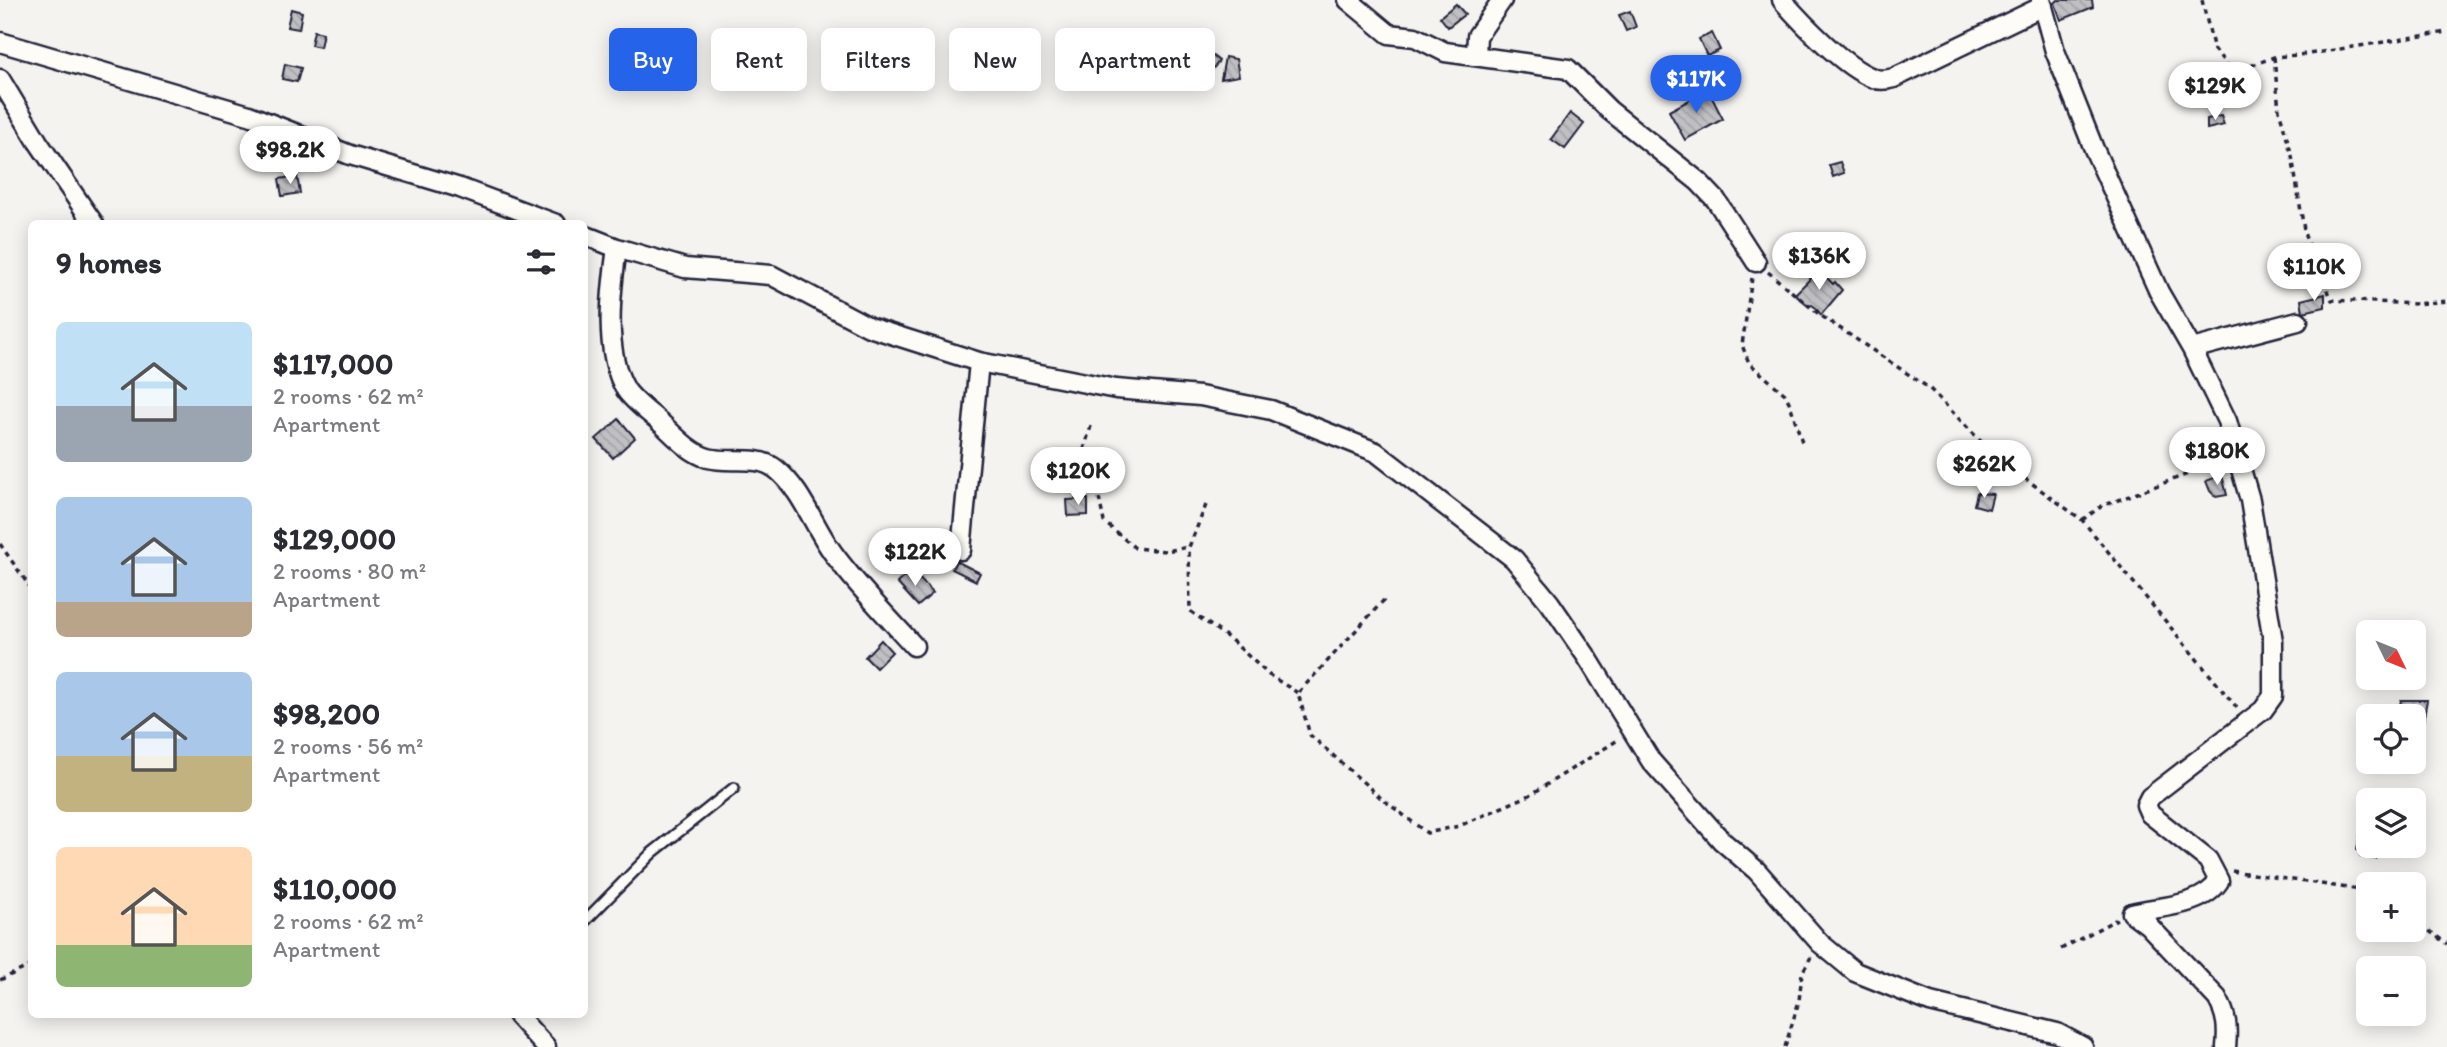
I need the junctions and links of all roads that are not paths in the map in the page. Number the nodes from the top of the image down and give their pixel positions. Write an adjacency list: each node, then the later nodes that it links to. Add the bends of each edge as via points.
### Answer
1 (1348, 0): 6 (street, via 1389,34 1415,37 1445,52)
2 (1502, 0): 6 (street, via 1477,36)
3 (1782, 0): 4 (street, via 1850,65 1884,80)
4 (2042, 3): 14 (street, via 2054,51 2094,149 2159,292)
5 (0, 42): 9 (street, via 249,116)
6 (1476, 55): 12 (street, via 1568,69 1609,110 1699,182)
7 (0, 79): 8 (street)
8 (91, 220)
9 (545, 220)
10 (588, 237): 11 (street)
11 (617, 248): 15 (street, via 685,268 771,275 869,327); 17 (street, via 611,288 613,349 628,392 694,451 776,469 801,499 833,553)
12 (1756, 262)
13 (2298, 321): 14 (street)
14 (2192, 349): 24 (street, via 2227,421 2250,500 2273,641 2273,696 2146,805 2150,814 2208,860 2219,881 2199,900 2132,913 2217,998 2228,1025)
15 (979, 362): 16 (street); 21 (street, via 1116,389 1200,396 1271,410 1376,452 1514,559 1587,657 1651,761 1820,943 1854,972 1930,1002)
16 (961, 550)
17 (914, 646)
18 (734, 788): 19 (lane, via 652,853)
19 (588, 918)
20 (520, 1018): 22 (street)
21 (2057, 1040): 23 (street)
22 (547, 1047)
23 (2083, 1047)
24 (2226, 1047)

